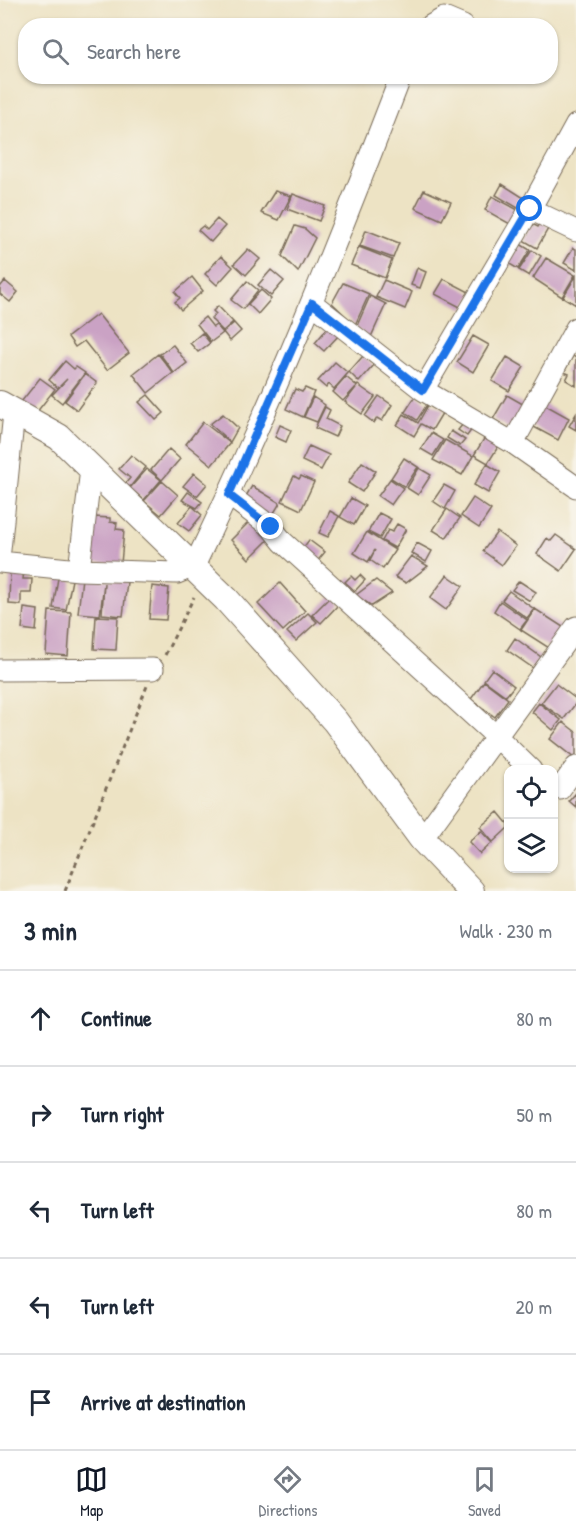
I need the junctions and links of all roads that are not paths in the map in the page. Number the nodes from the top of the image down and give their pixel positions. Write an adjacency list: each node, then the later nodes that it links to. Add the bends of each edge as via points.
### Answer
1 (398, 84): 5 (street)
2 (576, 125): 3 (street)
3 (530, 209): 4 (street); 7 (street)
4 (576, 231)
5 (312, 303): 7 (street); 12 (street)
6 (576, 328): 9 (street)
7 (423, 390): 9 (street)
8 (7, 408): 10 (street, via 59,437); 13 (street)
9 (513, 443): 11 (street)
10 (91, 470): 15 (street); 16 (street)
11 (576, 487)
12 (229, 495): 15 (street); 20 (street, via 271,527)
13 (0, 550)
14 (0, 562): 16 (street)
15 (194, 566): 16 (street, via 177,573); 24 (street, via 335,722)
16 (79, 570)
17 (576, 627): 20 (street)
18 (153, 669): 19 (street)
19 (0, 670)
20 (497, 736): 21 (street); 24 (street)
21 (526, 765)
22 (576, 767): 23 (street)
23 (558, 789)
24 (422, 839): 25 (street)
25 (471, 891)

